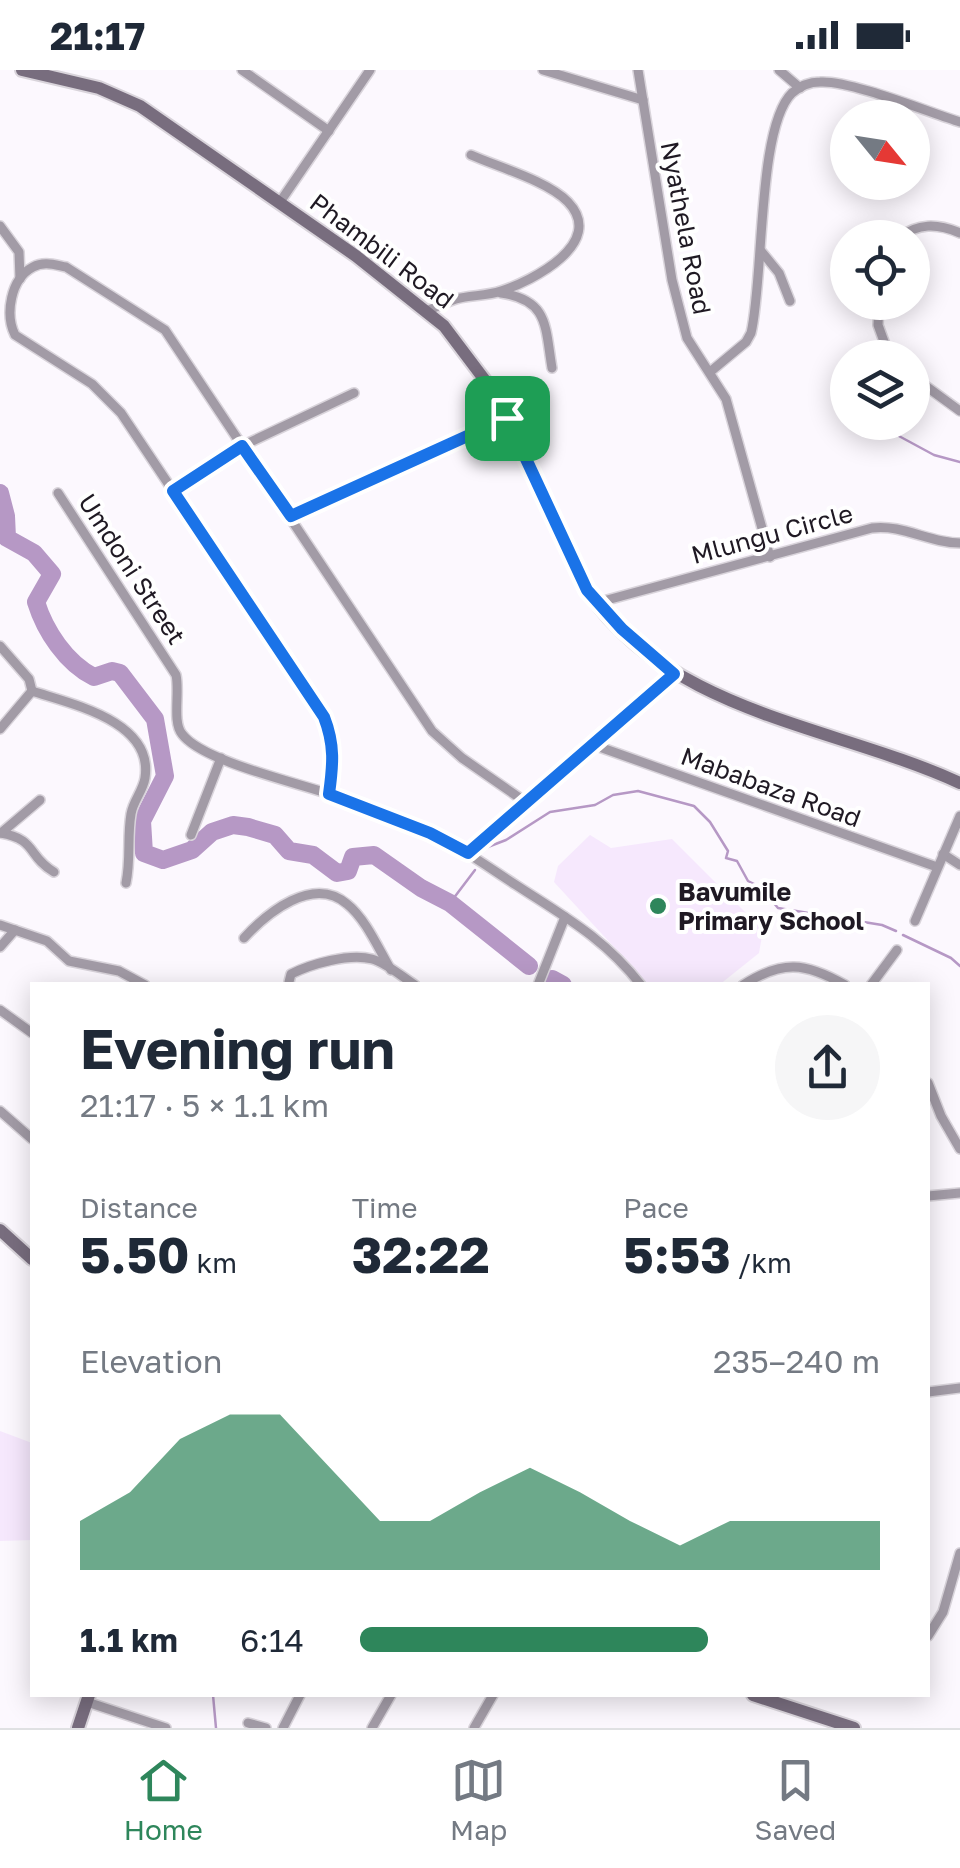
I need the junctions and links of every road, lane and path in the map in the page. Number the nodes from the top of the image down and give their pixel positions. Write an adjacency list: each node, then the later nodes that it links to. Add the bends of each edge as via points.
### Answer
1 (22, 70): 12 (street, Phambili Road, via 120,96)
2 (242, 70): 10 (street)
3 (370, 70): 10 (street)
4 (543, 70): 8 (street)
5 (638, 70): 8 (street, Nyathela Road)
6 (779, 70): 7 (street)
7 (800, 88): 9 (street, via 830,82); 16 (street, via 780,112)
8 (643, 100): 22 (street, Nyathela Road, via 672,280 687,338)
9 (960, 122)
10 (329, 130): 12 (street)
11 (470, 154): 18 (street, via 551,190 566,200 577,222 576,240 559,262)
12 (280, 202): 20 (street, Phambili Road)
13 (930, 225): 15 (street)
14 (0, 226): 17 (street, via 19,252)
15 (960, 233)
16 (760, 251): 19 (street); 22 (street, via 751,333)
17 (20, 279): 27 (street, via 31,267 66,268 165,330); 28 (street, via 9,309 15,335 108,397)
18 (498, 292): 20 (street); 21 (street, via 539,310)
19 (790, 300)
20 (426, 311): 26 (street, Phambili Road, via 467,354)
21 (552, 368)
22 (710, 372): 32 (street, Nyathela Road, via 733,419)
23 (930, 389): 25 (street)
24 (354, 393): 27 (street)
25 (960, 411)
26 (507, 418): 30 (street); 33 (street, Phambili Road)
27 (242, 446): 28 (street); 30 (street)
28 (173, 491): 41 (street, via 324,717 334,757)
29 (58, 493): 39 (street, Umdoni Street, via 176,675 178,729)
30 (291, 516): 43 (street, via 432,732)
31 (960, 542): 32 (street, Mlungu Circle, via 886,526)
32 (770, 557): 33 (street, Mlungu Circle)
33 (596, 603): 35 (street, Phambili Road)
34 (0, 646): 36 (street)
35 (674, 674): 38 (street); 40 (street, Phambili Road, via 723,698)
36 (32, 691): 37 (street); 52 (street, via 116,724 144,754 145,777 130,815)
37 (0, 729)
38 (591, 744): 43 (street); 50 (street, Mababaza Road)
39 (220, 758): 41 (street, Umdoni Street); 46 (street)
40 (960, 782)
41 (329, 794): 47 (street, Umdoni Street)
42 (40, 800): 45 (street)
43 (524, 802): 47 (street)
44 (960, 816): 48 (street)
45 (1, 833): 51 (street, via 27,842)
46 (192, 835)
47 (468, 853): 53 (street, Umdoni Street)
48 (943, 854): 49 (street); 50 (street)
49 (960, 866)
50 (937, 867): 54 (street)
51 (54, 872)
52 (126, 883)
53 (565, 917): 64 (street); 65 (street, Umdoni Street, via 609,947)
54 (915, 921)
55 (0, 925): 56 (street)
56 (20, 932): 58 (street); 61 (street, via 51,943 69,961)
57 (244, 938): 60 (street, via 295,899 334,898 356,913)
58 (0, 947)
59 (896, 950): 68 (street)
60 (391, 970): 62 (street, via 364,958 317,962); 63 (street)
61 (139, 982)
62 (289, 982)
63 (409, 982)
64 (539, 982)
65 (638, 982)
66 (748, 982): 67 (street, via 790,966)
67 (839, 982)
68 (873, 982)
69 (0, 1010): 70 (street)
70 (30, 1032)
71 (930, 1087): 74 (street)
72 (0, 1111): 73 (street)
73 (30, 1137)
74 (960, 1149)
75 (960, 1192): 76 (street)
76 (930, 1196)
77 (0, 1230): 78 (street)
78 (30, 1257)
79 (960, 1388): 80 (street)
80 (930, 1392)
81 (960, 1553): 82 (street)
82 (930, 1633)
83 (298, 1697): 93 (street)
84 (390, 1697): 94 (street)
85 (492, 1697): 95 (street)
86 (758, 1697): 89 (street)
87 (88, 1698): 90 (street); 91 (street)
88 (248, 1723): 92 (street)
89 (834, 1725): 96 (street)
90 (78, 1728)
91 (162, 1728)
92 (266, 1728)
93 (284, 1728)
94 (372, 1728)
95 (474, 1728)
96 (854, 1728)

